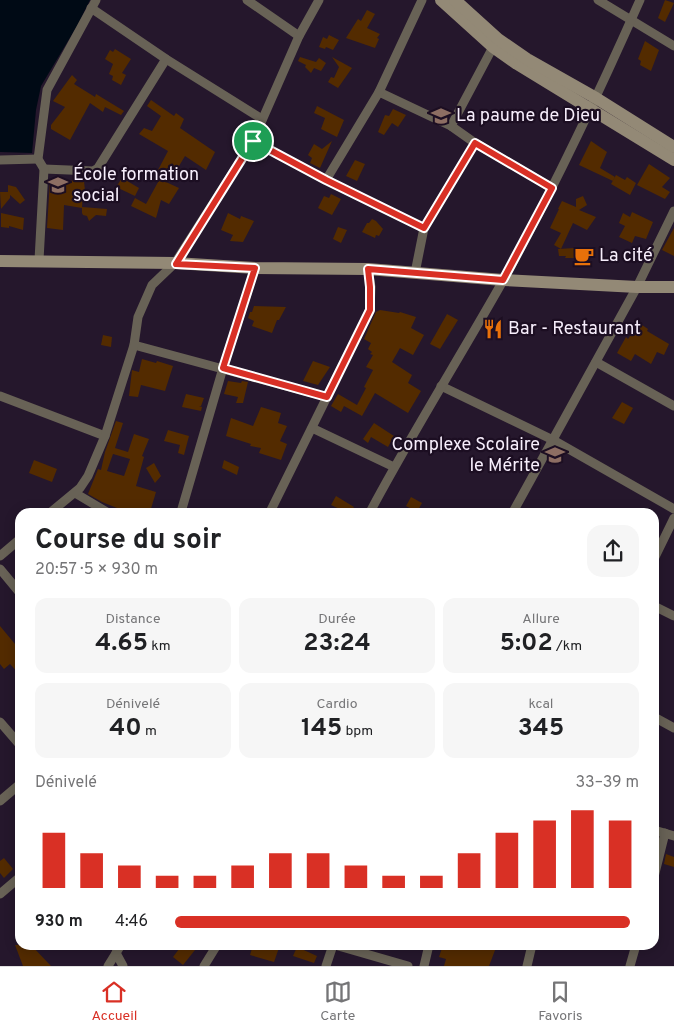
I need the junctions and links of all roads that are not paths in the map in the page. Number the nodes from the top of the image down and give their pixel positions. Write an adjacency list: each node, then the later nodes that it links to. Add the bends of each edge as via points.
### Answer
1 (247, 0): 10 (street)
2 (319, 0): 10 (street)
3 (422, 0): 14 (street)
4 (441, 0): 12 (street)
5 (455, 0): 15 (street, via 498,39)
6 (598, 0): 9 (street)
7 (640, 0): 9 (street)
8 (94, 4): 13 (street); 21 (street, via 47,90)
9 (632, 19): 11 (street); 15 (street)
10 (299, 36): 16 (street)
11 (674, 46)
12 (493, 47): 15 (street, via 517,64); 17 (street)
13 (166, 60): 16 (street); 24 (street, via 98,168)
14 (379, 92): 17 (street); 25 (street)
15 (593, 103): 20 (street); 23 (street); 26 (street)
16 (262, 118): 18 (street)
17 (451, 126): 19 (street)
18 (253, 141): 25 (street); 31 (street)
19 (475, 143): 26 (street); 28 (street)
20 (674, 147)
21 (38, 159): 22 (street); 24 (street)
22 (0, 160)
23 (674, 160)
24 (44, 169): 29 (street)
25 (326, 180): 28 (street)
26 (552, 188): 35 (street)
27 (674, 212): 36 (street)
28 (424, 228): 34 (street)
29 (39, 260): 30 (street); 31 (street)
30 (0, 261)
31 (176, 264): 32 (street); 38 (street, via 152,286 138,316)
32 (255, 268): 33 (street); 40 (street)
33 (368, 269): 34 (street); 43 (street, via 370,310)
34 (415, 272): 35 (street)
35 (503, 280): 36 (street); 41 (street)
36 (637, 287): 37 (street); 39 (street)
37 (674, 287)
38 (134, 345): 40 (street); 46 (street)
39 (596, 362): 44 (street); 47 (street)
40 (223, 368): 43 (street); 52 (street)
41 (441, 386): 47 (street); 48 (street)
42 (0, 396): 46 (street)
43 (327, 397): 45 (street)
44 (674, 406)
45 (312, 428): 48 (street); 53 (street)
46 (105, 436): 49 (street, via 88,476)
47 (553, 440): 55 (street); 56 (street)
48 (394, 467): 54 (street)
49 (75, 493): 50 (street); 51 (street)
50 (56, 508)
51 (100, 508)
52 (182, 508)
53 (272, 508)
54 (372, 508)
55 (515, 508)
56 (674, 509)
57 (674, 518): 59 (street)
58 (15, 543): 60 (street)
59 (659, 549)
60 (0, 556)
61 (0, 570): 62 (street)
62 (15, 587)
63 (659, 608): 64 (street)
64 (674, 616)
65 (659, 720): 67 (street)
66 (0, 722): 68 (street)
67 (674, 728)
68 (15, 739)
69 (15, 788): 70 (street)
70 (0, 801)
71 (670, 835): 72 (street)
72 (659, 864)
73 (15, 881): 74 (street)
74 (0, 894)
75 (117, 950): 83 (street)
76 (118, 950): 84 (street)
77 (214, 950): 85 (street)
78 (332, 950): 86 (street)
79 (352, 950): 87 (street)
80 (428, 950): 88 (street)
81 (531, 950): 89 (street)
82 (635, 950): 90 (street)
83 (108, 966)
84 (123, 966)
85 (204, 966)
86 (326, 966)
87 (408, 966)
88 (424, 966)
89 (527, 966)
90 (630, 966)

